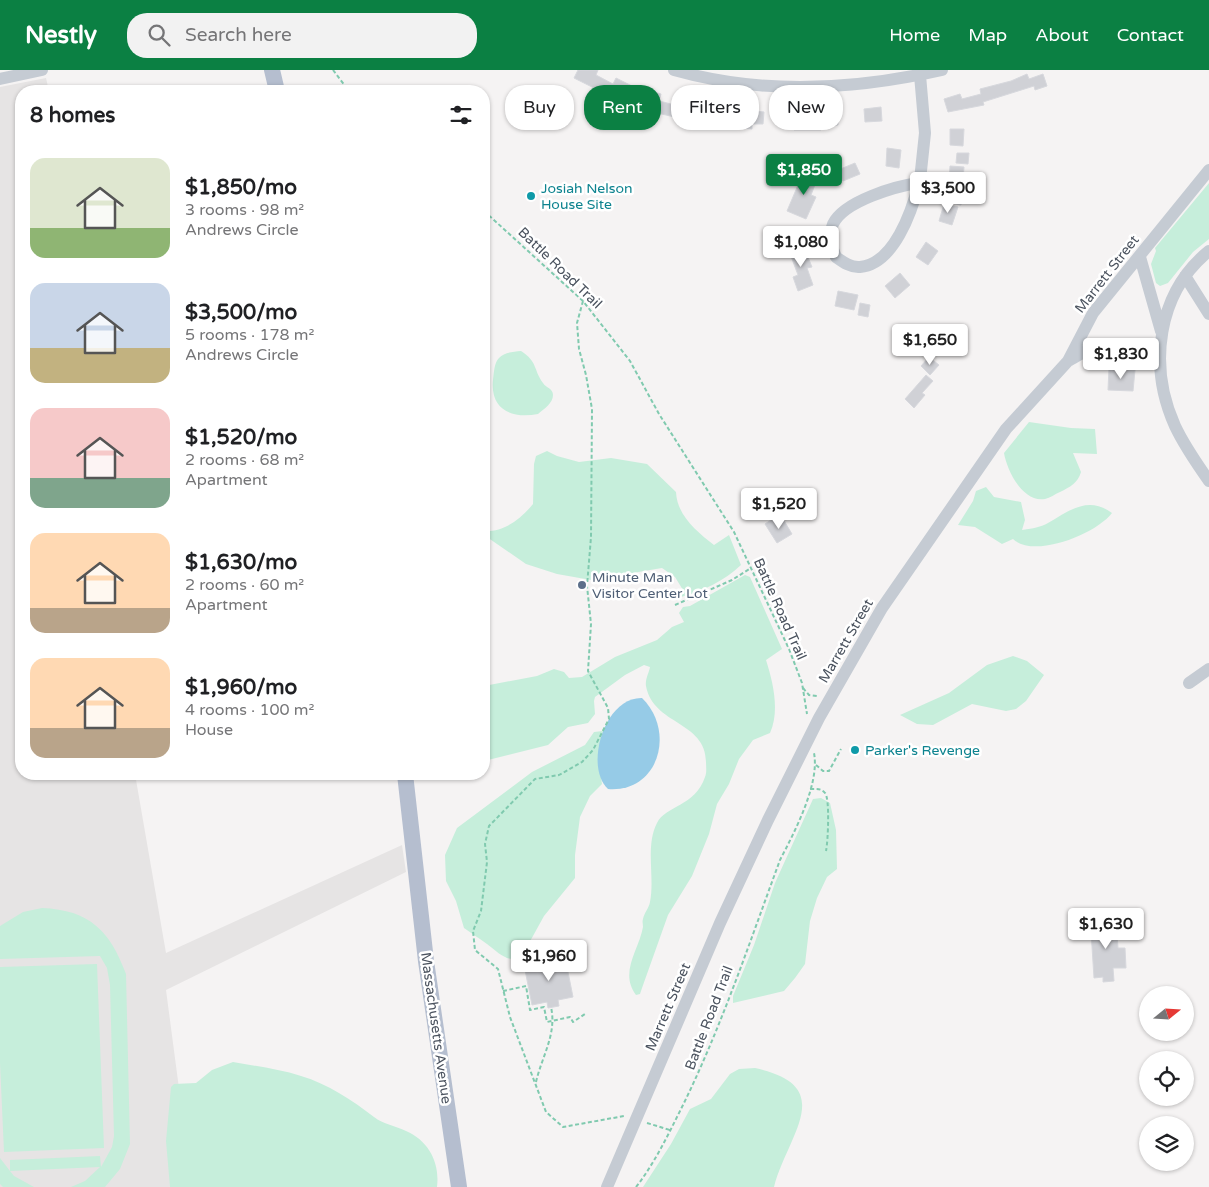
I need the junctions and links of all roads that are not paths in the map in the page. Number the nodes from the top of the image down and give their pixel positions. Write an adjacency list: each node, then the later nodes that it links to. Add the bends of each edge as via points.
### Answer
1 (42, 70): 6 (street)
2 (272, 70): 7 (main road)
3 (674, 70): 5 (street, via 738,84 791,87 855,84)
4 (942, 70): 5 (street)
5 (920, 75): 9 (street, via 925,133)
6 (0, 79)
7 (276, 85)
8 (1209, 170): 11 (street, Marrett Street)
9 (919, 183): 9 (street, via 912,210 898,236 874,263 859,268 836,257 830,233 834,222 844,212 865,199 903,185)
10 (1209, 251): 12 (street)
11 (1140, 257): 14 (street); 16 (street, Marrett Street, via 1093,313)
12 (1185, 276): 13 (street); 14 (street, via 1170,303)
13 (1209, 314)
14 (1161, 332): 15 (street)
15 (1160, 353): 16 (street, via 1094,348); 17 (street, via 1166,400 1175,426)
16 (1068, 361): 22 (street, Marrett Street, via 1002,435 882,608 834,691 720,923)
17 (1209, 481)
18 (1209, 669): 19 (street)
19 (1188, 683)
20 (405, 780): 21 (main road, Massachusetts Avenue)
21 (459, 1187)
22 (607, 1187)

